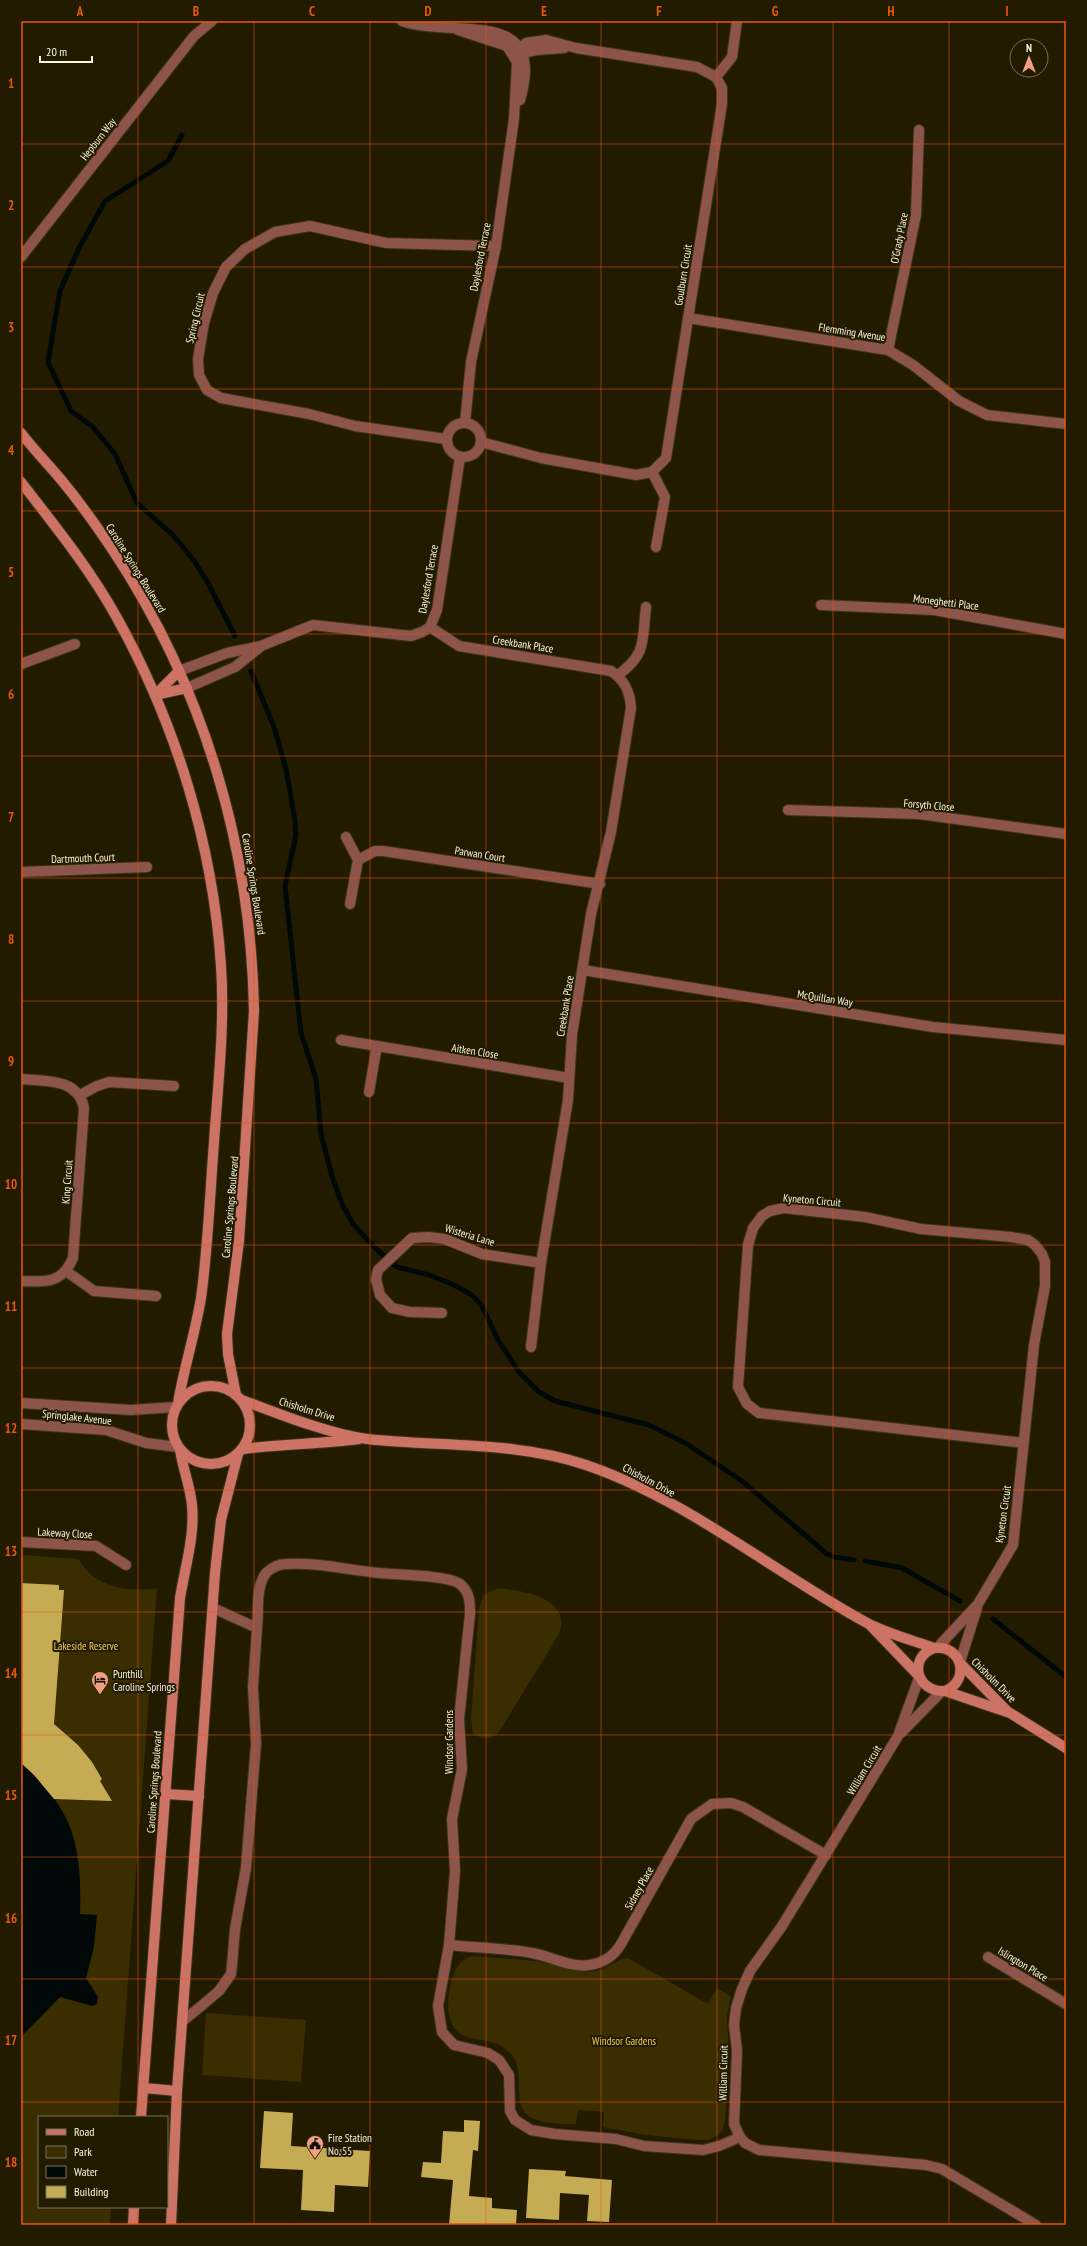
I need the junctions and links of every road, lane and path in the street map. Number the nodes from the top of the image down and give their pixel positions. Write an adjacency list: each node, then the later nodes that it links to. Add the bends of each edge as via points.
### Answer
1 (202, 21): 5 (street, Hepburn Way)
2 (212, 21): 5 (street, Hepburn Way)
3 (402, 21): 6 (street, via 425,27 458,30 497,41)
4 (737, 21): 7 (street, via 732,57)
5 (194, 36): 10 (street, Hepburn Way)
6 (518, 52): 7 (street, via 576,48 697,67); 9 (street, Daylesford Terrace, via 514,119)
7 (716, 77): 11 (street, Goulburn Circuit, via 722,88 722,104)
8 (919, 130): 12 (street, O'Grady Place, via 916,215)
9 (496, 246): 13 (street, Daylesford Terrace, via 471,362); 16 (street, Spring Circuit, via 386,243 310,226 275,232 245,250 226,267 213,293 204,323 198,359 199,375 207,390 221,398 302,412 355,426)
10 (21, 257)
11 (688, 318): 12 (street, Flemming Avenue); 19 (street, Goulburn Circuit, via 666,458)
12 (888, 350): 14 (street, Flemming Avenue, via 913,365 959,401 987,415)
13 (465, 422): 16 (street, via 450,428); 17 (street, via 479,431)
14 (1066, 424)
15 (21, 433): 29 (main road, Caroline Springs Boulevard, via 62,481 113,551 140,593)
16 (446, 438): 18 (street, via 452,452)
17 (481, 442): 18 (street, via 476,452); 19 (street, via 541,458 636,475)
18 (460, 457): 24 (street, Daylesford Terrace, via 437,610)
19 (652, 472): 21 (street, via 665,497)
20 (21, 482): 32 (main road, Caroline Springs Boulevard, via 87,569 117,617)
21 (656, 547)
22 (821, 605): 25 (street, Moneghetti Place, via 934,610)
23 (646, 607): 30 (street, via 638,657)
24 (430, 627): 27 (street, Daylesford Terrace, via 422,632 402,636 313,625); 30 (street, Creekbank Place, via 459,646 600,668)
25 (1066, 634)
26 (75, 644): 28 (street)
27 (261, 646): 29 (street, Daylesford Terrace, via 227,653); 31 (street, Daylesford Terrace, via 235,666)
28 (21, 664)
29 (179, 671): 31 (main road, Caroline Springs Boulevard); 32 (main road)
30 (618, 675): 39 (street, Creekbank Place, via 628,689 631,708)
31 (187, 688): 32 (main road); 56 (main road, Caroline Springs Boulevard, via 210,747 232,824 246,894 253,966 254,1049 239,1241 227,1334 228,1354)
32 (155, 694): 58 (main road, Caroline Springs Boulevard, via 182,764 196,812 211,882 221,966 221,1051 204,1266 199,1308)
33 (788, 810): 34 (street, Forsyth Close, via 919,814)
34 (1066, 834)
35 (346, 837): 36 (street)
36 (358, 860): 39 (street, Parwan Court, via 376,851 383,851); 40 (street)
37 (147, 867): 38 (street, Dartmouth Court)
38 (21, 872)
39 (600, 884): 41 (street, Creekbank Place, via 591,914)
40 (350, 904)
41 (583, 970): 43 (street, McQuillan Way, via 933,1027); 45 (street, Creekbank Place, via 569,1056)
42 (341, 1040): 44 (street, Aitken Close)
43 (1066, 1040)
44 (377, 1046): 45 (street, Aitken Close); 48 (street)
45 (569, 1078): 50 (street, Creekbank Place, via 568,1100)
46 (21, 1079): 49 (street, via 59,1082 72,1087)
47 (174, 1086): 49 (street, via 109,1082)
48 (369, 1092)
49 (80, 1095): 51 (street, King Circuit, via 84,1120 74,1253)
50 (542, 1263): 54 (street, Wisteria Lane, via 482,1254 444,1239 412,1238 378,1270 376,1279 380,1295 392,1308 410,1312); 55 (street, Creekbank Place)
51 (66, 1271): 52 (street, via 58,1278 46,1282); 53 (street, via 94,1292)
52 (21, 1281)
53 (156, 1296)
54 (442, 1313)
55 (531, 1347)
56 (239, 1398): 58 (main road, via 216,1386 205,1386 185,1395); 60 (main road, Chisholm Drive, via 284,1416); 63 (main road, via 248,1412 251,1425 249,1438)
57 (21, 1403): 58 (street, Springlake Avenue, via 131,1410)
58 (177, 1405): 62 (main road, via 171,1428)
59 (21, 1424): 62 (street, Springlake Avenue, via 106,1430)
60 (365, 1438): 63 (main road, Chisholm Drive, via 326,1443 281,1444); 68 (main road, Chisholm Drive, via 518,1450 563,1458 609,1473 630,1481 691,1516)
61 (1024, 1443): 61 (street, Kyneton Circuit, via 1034,1345 1046,1276 1042,1254 1035,1245 1028,1240 1011,1237 920,1229 865,1216 789,1208 770,1211 756,1223 748,1245 738,1387 747,1404 759,1413); 66 (street, Kyneton Circuit, via 1013,1545)
62 (179, 1449): 63 (main road, via 197,1463 208,1465 224,1462); 77 (main road, Caroline Springs Boulevard, via 189,1487 193,1519 180,1598)
63 (240, 1452): 67 (main road, via 221,1520)
64 (21, 1542): 65 (street, Lakeway Close, via 96,1546)
65 (126, 1565)
66 (978, 1604): 70 (street, Kyneton Circuit); 71 (street, Kyneton Circuit)
67 (213, 1608): 69 (street); 78 (main road)
68 (869, 1624): 70 (main road, Chisholm Drive); 72 (main road, Chisholm Drive)
69 (257, 1628): 80 (street, Windsor Gardens, via 262,1582 268,1572 279,1565 342,1567 380,1574 446,1579 459,1583 464,1589 470,1602 470,1614 459,1718 462,1769 452,1819 455,1871); 83 (street, via 253,1687 255,1752 246,1868 235,1929 231,1974 219,1990)
70 (936, 1648): 71 (main road, via 951,1651); 72 (main road, via 920,1658)
71 (960, 1663): 73 (main road, via 958,1681); 74 (main road, Chisholm Drive)
72 (919, 1676): 73 (main road, via 928,1688); 75 (street, William Circuit)
73 (943, 1691): 74 (main road, Chisholm Drive); 75 (street, William Circuit)
74 (1010, 1713): 76 (main road, Chisholm Drive)
75 (898, 1736): 79 (street, William Circuit)
76 (1066, 1748)
77 (165, 1794): 78 (main road); 84 (main road, Caroline Springs Boulevard)
78 (198, 1796): 83 (main road)
79 (826, 1855): 80 (street, Sidney Place, via 743,1807 716,1803 705,1808 691,1820 621,1944 616,1952 605,1960 588,1965 531,1953); 87 (street, William Circuit, via 782,1926 750,1970 738,2002 734,2025 737,2063 734,2119)
80 (449, 1945): 87 (street, Windsor Gardens, via 438,2006 442,2032 454,2046 488,2053 503,2064 510,2080 510,2111 521,2125 545,2133 616,2139 644,2146 703,2150)
81 (988, 1957): 82 (street, Islington Place)
82 (1066, 2004)
83 (182, 2022): 85 (main road)
84 (144, 2088): 85 (main road); 86 (main road, Caroline Springs Boulevard)
85 (177, 2091): 90 (main road)
86 (141, 2116)
87 (740, 2137): 91 (street, via 752,2148 759,2150 926,2165 942,2169)
88 (134, 2208): 89 (main road)
89 (133, 2225)
90 (171, 2225)
91 (1036, 2225)

